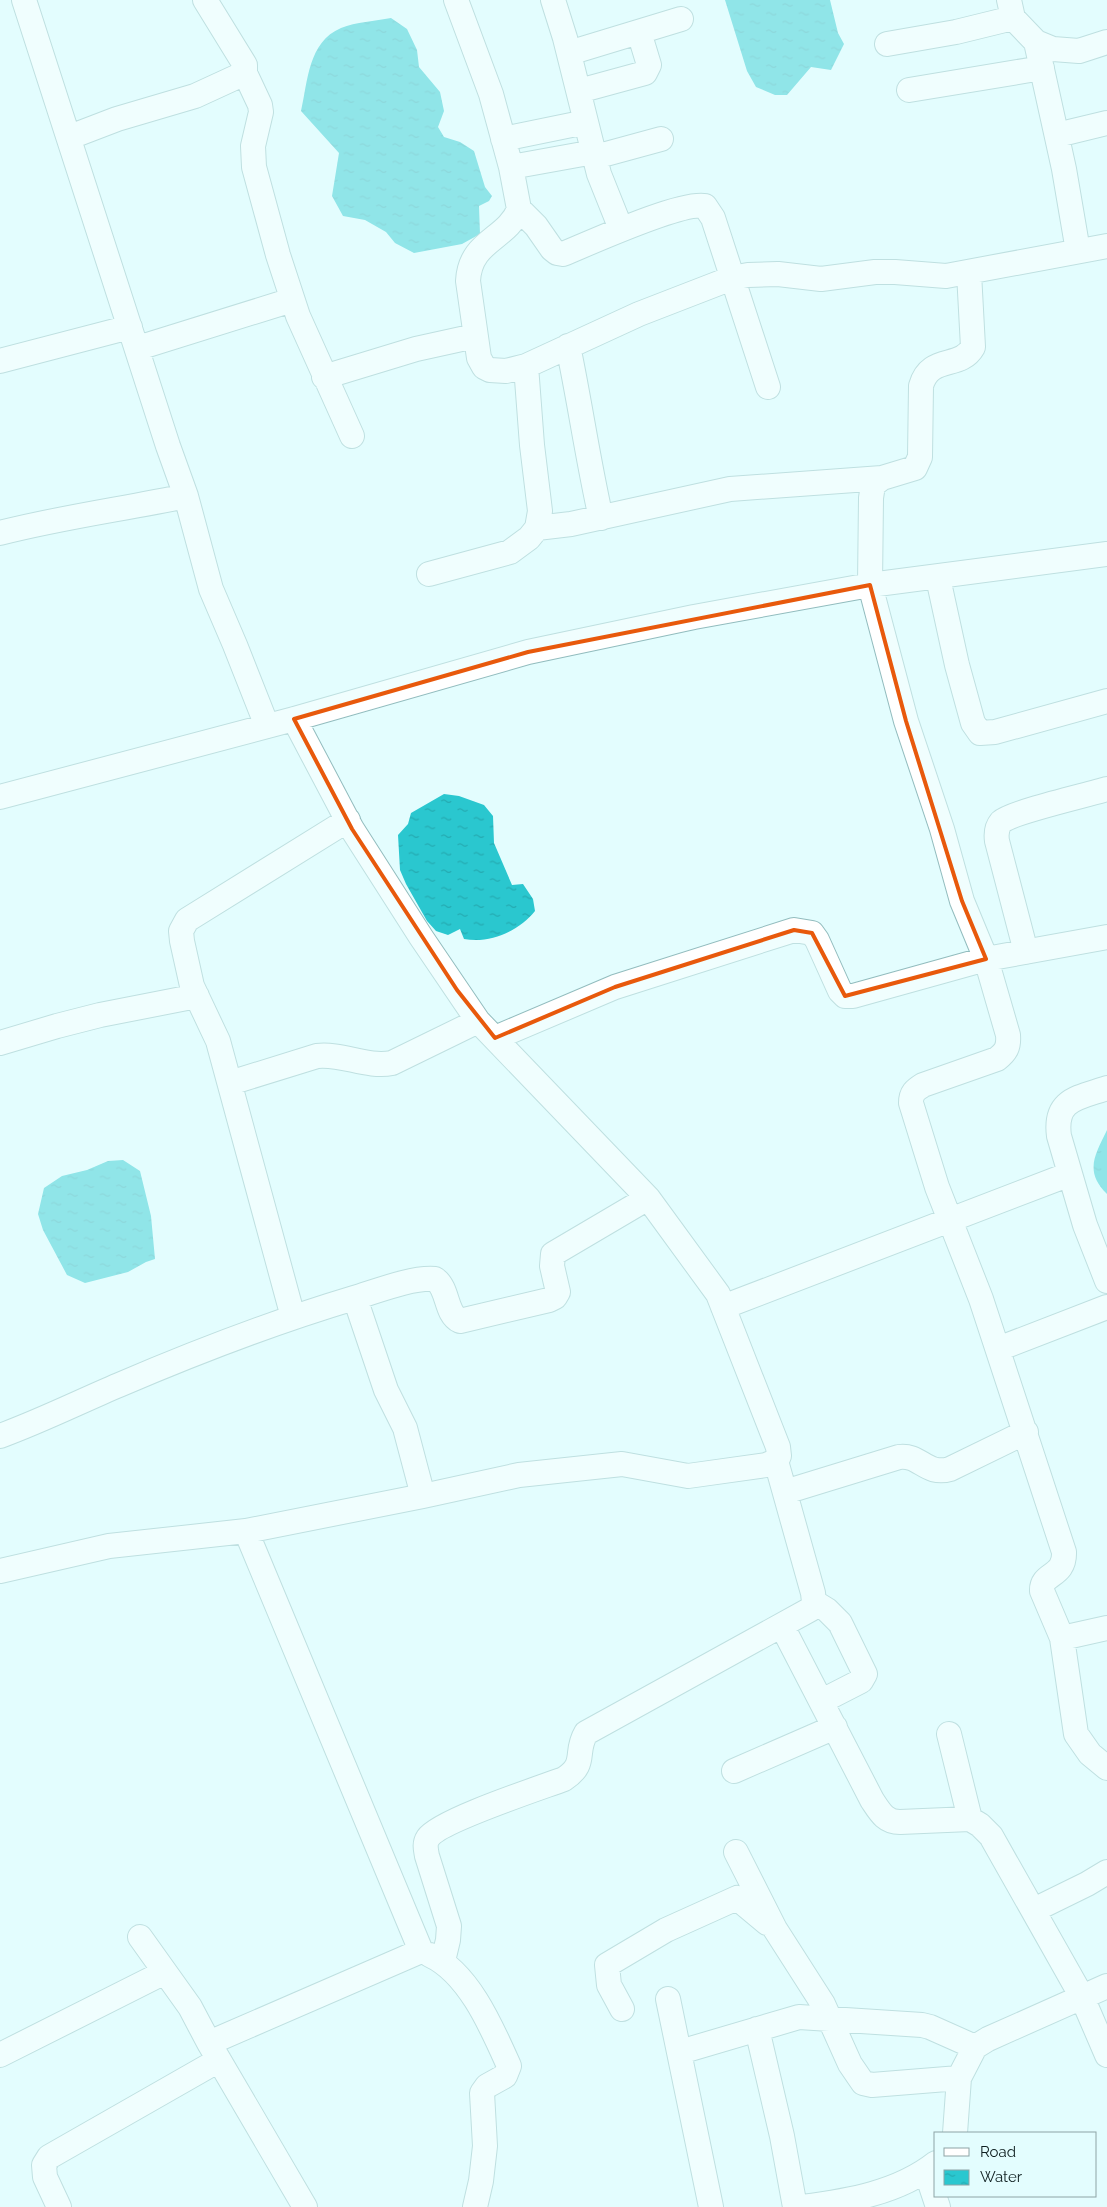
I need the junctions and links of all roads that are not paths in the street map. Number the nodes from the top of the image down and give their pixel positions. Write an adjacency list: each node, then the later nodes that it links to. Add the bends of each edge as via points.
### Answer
1 (24, 0): 19 (street)
2 (205, 0): 13 (street, via 245,65)
3 (456, 0): 20 (street, via 491,94)
4 (553, 0): 11 (street)
5 (1011, 9): 8 (street); 10 (street, via 956,32)
6 (682, 19): 7 (street)
7 (640, 32): 11 (street); 15 (street, via 649,65 645,73)
8 (1036, 42): 9 (street, via 1052,49 1079,50); 12 (street)
9 (1107, 42)
10 (887, 44)
11 (569, 53): 15 (street)
12 (1042, 68): 14 (street); 18 (street)
13 (245, 73): 19 (street, via 195,96); 30 (street, via 258,99 260,112 253,146 254,167)
14 (909, 90)
15 (579, 91): 16 (street)
16 (586, 122): 20 (street); 22 (street)
17 (1107, 123): 18 (street)
18 (1057, 135): 27 (street)
19 (70, 137): 32 (street)
20 (503, 138): 23 (street)
21 (661, 139): 22 (street)
22 (594, 154): 23 (street); 25 (street)
23 (511, 167): 24 (street)
24 (519, 209): 25 (street, via 557,253 563,254); 31 (street, via 507,226 470,262 468,281)
25 (622, 229): 29 (street, via 691,206 705,206)
26 (1107, 246): 27 (street)
27 (1078, 251): 28 (street)
28 (969, 273): 29 (street, via 946,276 875,272 821,278 763,273); 39 (street, via 973,348 965,357 928,370 921,386 918,463 908,472)
29 (732, 278): 33 (street); 37 (street)
30 (292, 300): 32 (street); 36 (street)
31 (475, 336): 35 (street, via 484,367 506,371); 36 (street, via 408,351)
32 (134, 337): 34 (street); 40 (street)
33 (568, 346): 35 (street); 41 (street)
34 (0, 361)
35 (526, 366): 42 (street, via 540,511)
36 (324, 377): 38 (street)
37 (768, 387)
38 (352, 436)
39 (882, 478): 41 (street, via 730,489); 47 (street, via 873,486 871,498)
40 (186, 496): 43 (street); 50 (street, via 211,589)
41 (600, 518): 42 (street)
42 (537, 528): 45 (street, via 530,538 510,552)
43 (0, 533)
44 (1107, 554): 46 (street)
45 (429, 574)
46 (938, 578): 47 (street); 48 (street, via 973,723 980,733 996,732)
47 (870, 586): 49 (street, via 694,617 528,652); 56 (street, via 906,721 962,901)
48 (1107, 701)
49 (294, 720): 50 (street); 53 (street)
50 (267, 726): 52 (street)
51 (1107, 789): 55 (street, via 1016,815 1001,822 996,830)
52 (0, 797)
53 (348, 820): 57 (street, via 187,920 181,931 182,942); 58 (street)
54 (1107, 937): 55 (street)
55 (1026, 952): 56 (street)
56 (986, 960): 59 (street, via 845,996 812,932 794,930 615,987); 65 (street, via 1009,1045 997,1059 922,1085 911,1096)
57 (196, 996): 60 (street, via 92,1017); 61 (street, via 212,1025)
58 (478, 1021): 59 (street); 61 (street, via 392,1063 317,1056)
59 (495, 1038): 64 (street)
60 (0, 1043)
61 (230, 1083): 71 (street)
62 (1107, 1088): 63 (street, via 1076,1099 1059,1114 1059,1136)
63 (1070, 1174): 65 (street); 66 (street)
64 (648, 1198): 68 (street, via 553,1254 552,1266 558,1292 549,1300 460,1321 453,1315 444,1288 435,1278); 69 (street, via 718,1294)
65 (950, 1219): 69 (street); 72 (street)
66 (1100, 1242): 67 (street)
67 (1107, 1281)
68 (355, 1298): 71 (street); 77 (street, via 386,1390 405,1428)
69 (723, 1307): 75 (street, via 778,1447)
70 (1107, 1307): 72 (street)
71 (293, 1317): 74 (street, via 168,1364)
72 (998, 1349): 73 (street)
73 (1026, 1432): 76 (street, via 940,1472 906,1456); 83 (street, via 1064,1552 1061,1569 1042,1586)
74 (0, 1436)
75 (776, 1461): 76 (street); 77 (street, via 688,1476 622,1464 518,1475)
76 (785, 1492): 80 (street)
77 (423, 1496): 78 (street)
78 (246, 1531): 79 (street, via 109,1546); 95 (street)
79 (0, 1571)
80 (814, 1602): 81 (street, via 811,1608); 84 (street, via 840,1623 865,1674 860,1681)
81 (782, 1626): 84 (street); 96 (street, via 586,1733 579,1765 564,1779 466,1816 431,1834 426,1839 427,1856 449,1926)
82 (1107, 1628): 83 (street)
83 (1062, 1638): 87 (street, via 1076,1734 1090,1754)
84 (822, 1701): 85 (street)
85 (835, 1727): 88 (street); 89 (street, via 882,1816 891,1822)
86 (949, 1734): 89 (street)
87 (1107, 1768)
88 (734, 1771)
89 (970, 1819): 92 (street, via 990,1836)
90 (736, 1852): 93 (street)
91 (1107, 1872): 92 (street)
92 (1034, 1910): 99 (street)
93 (775, 1929): 101 (street, via 737,1898 666,1930 607,1965 609,1985); 102 (street)
94 (140, 1937): 97 (street)
95 (421, 1951): 96 (street); 105 (street)
96 (443, 1961): 116 (street, via 466,1986 510,2066 506,2076 487,2086 482,2093 485,2146)
97 (165, 1972): 105 (street, via 190,2007); 107 (street)
98 (1107, 1986): 99 (street)
99 (1082, 1997): 104 (street); 108 (street)
100 (668, 1999): 106 (street)
101 (622, 2009)
102 (830, 2018): 103 (street, via 790,2018); 104 (street, via 930,2026); 109 (street, via 850,2064 863,2083 872,2086)
103 (757, 2029): 106 (street); 118 (street)
104 (975, 2047): 109 (street)
105 (214, 2052): 114 (street, via 49,2158 44,2165 45,2177); 115 (street)
106 (680, 2052): 117 (street)
107 (0, 2054)
108 (1107, 2055)
109 (959, 2078): 110 (street)
110 (955, 2132)
111 (931, 2167): 112 (street); 113 (street, via 884,2190)
112 (934, 2184)
113 (844, 2204): 119 (street)
114 (59, 2207)
115 (305, 2207)
116 (475, 2207)
117 (711, 2207)
118 (796, 2207)
119 (802, 2207)

